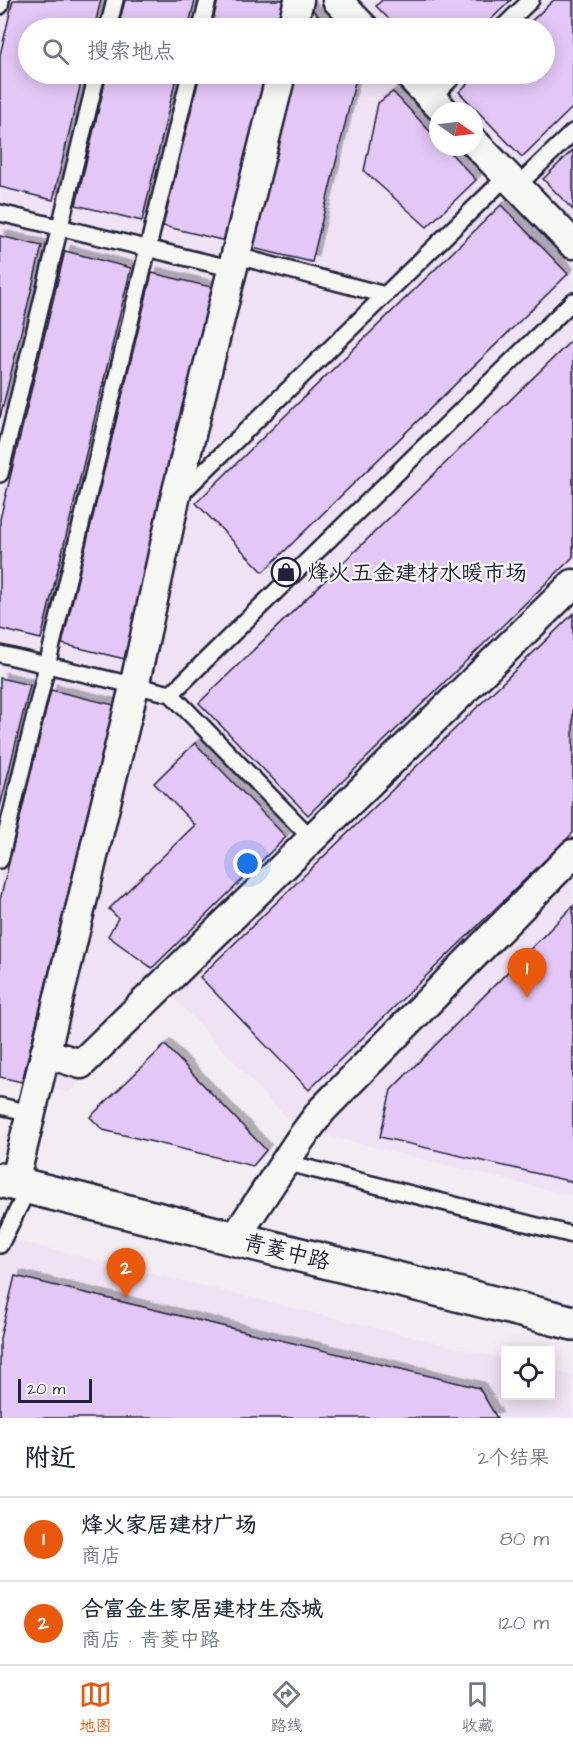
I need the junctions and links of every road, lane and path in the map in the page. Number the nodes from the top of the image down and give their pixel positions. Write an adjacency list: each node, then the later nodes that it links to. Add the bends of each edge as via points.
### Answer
1 (1, 0): 6 (lane)
2 (115, 0): 7 (lane)
3 (208, 0): 8 (lane)
4 (299, 0): 9 (street)
5 (531, 0): 10 (lane)
6 (0, 6)
7 (110, 18)
8 (204, 18)
9 (294, 18)
10 (512, 18)
11 (95, 84): 22 (lane)
12 (188, 84): 24 (lane)
13 (279, 84): 25 (street)
14 (418, 84): 16 (street)
15 (450, 84): 17 (lane)
16 (435, 102)
17 (438, 102)
18 (573, 132): 20 (lane)
19 (483, 151): 20 (street)
20 (512, 181): 23 (street); 26 (lane)
21 (0, 213): 22 (lane)
22 (60, 227): 24 (lane); 28 (lane)
23 (573, 244)
24 (148, 248): 25 (lane); 32 (lane)
25 (236, 263): 26 (lane); 29 (street)
26 (384, 295): 29 (lane)
27 (573, 301): 34 (lane)
28 (0, 474)
29 (175, 499): 33 (street)
30 (573, 584): 35 (street)
31 (0, 654): 32 (lane)
32 (47, 666): 33 (lane); 37 (lane)
33 (134, 687): 34 (lane); 38 (street)
34 (171, 694): 35 (lane)
35 (312, 839): 38 (street, via 81,1064)
36 (573, 854): 41 (street, via 322,1110)
37 (0, 860)
38 (45, 1053): 40 (street)
39 (0, 1106): 40 (lane)
40 (31, 1113): 42 (street)
41 (285, 1162): 43 (lane); 44 (street)
42 (14, 1184): 44 (street, 青菱中路); 45 (lane)
43 (573, 1235)
44 (235, 1238): 46 (street, 青菱中路)
45 (0, 1245)
46 (573, 1323)

